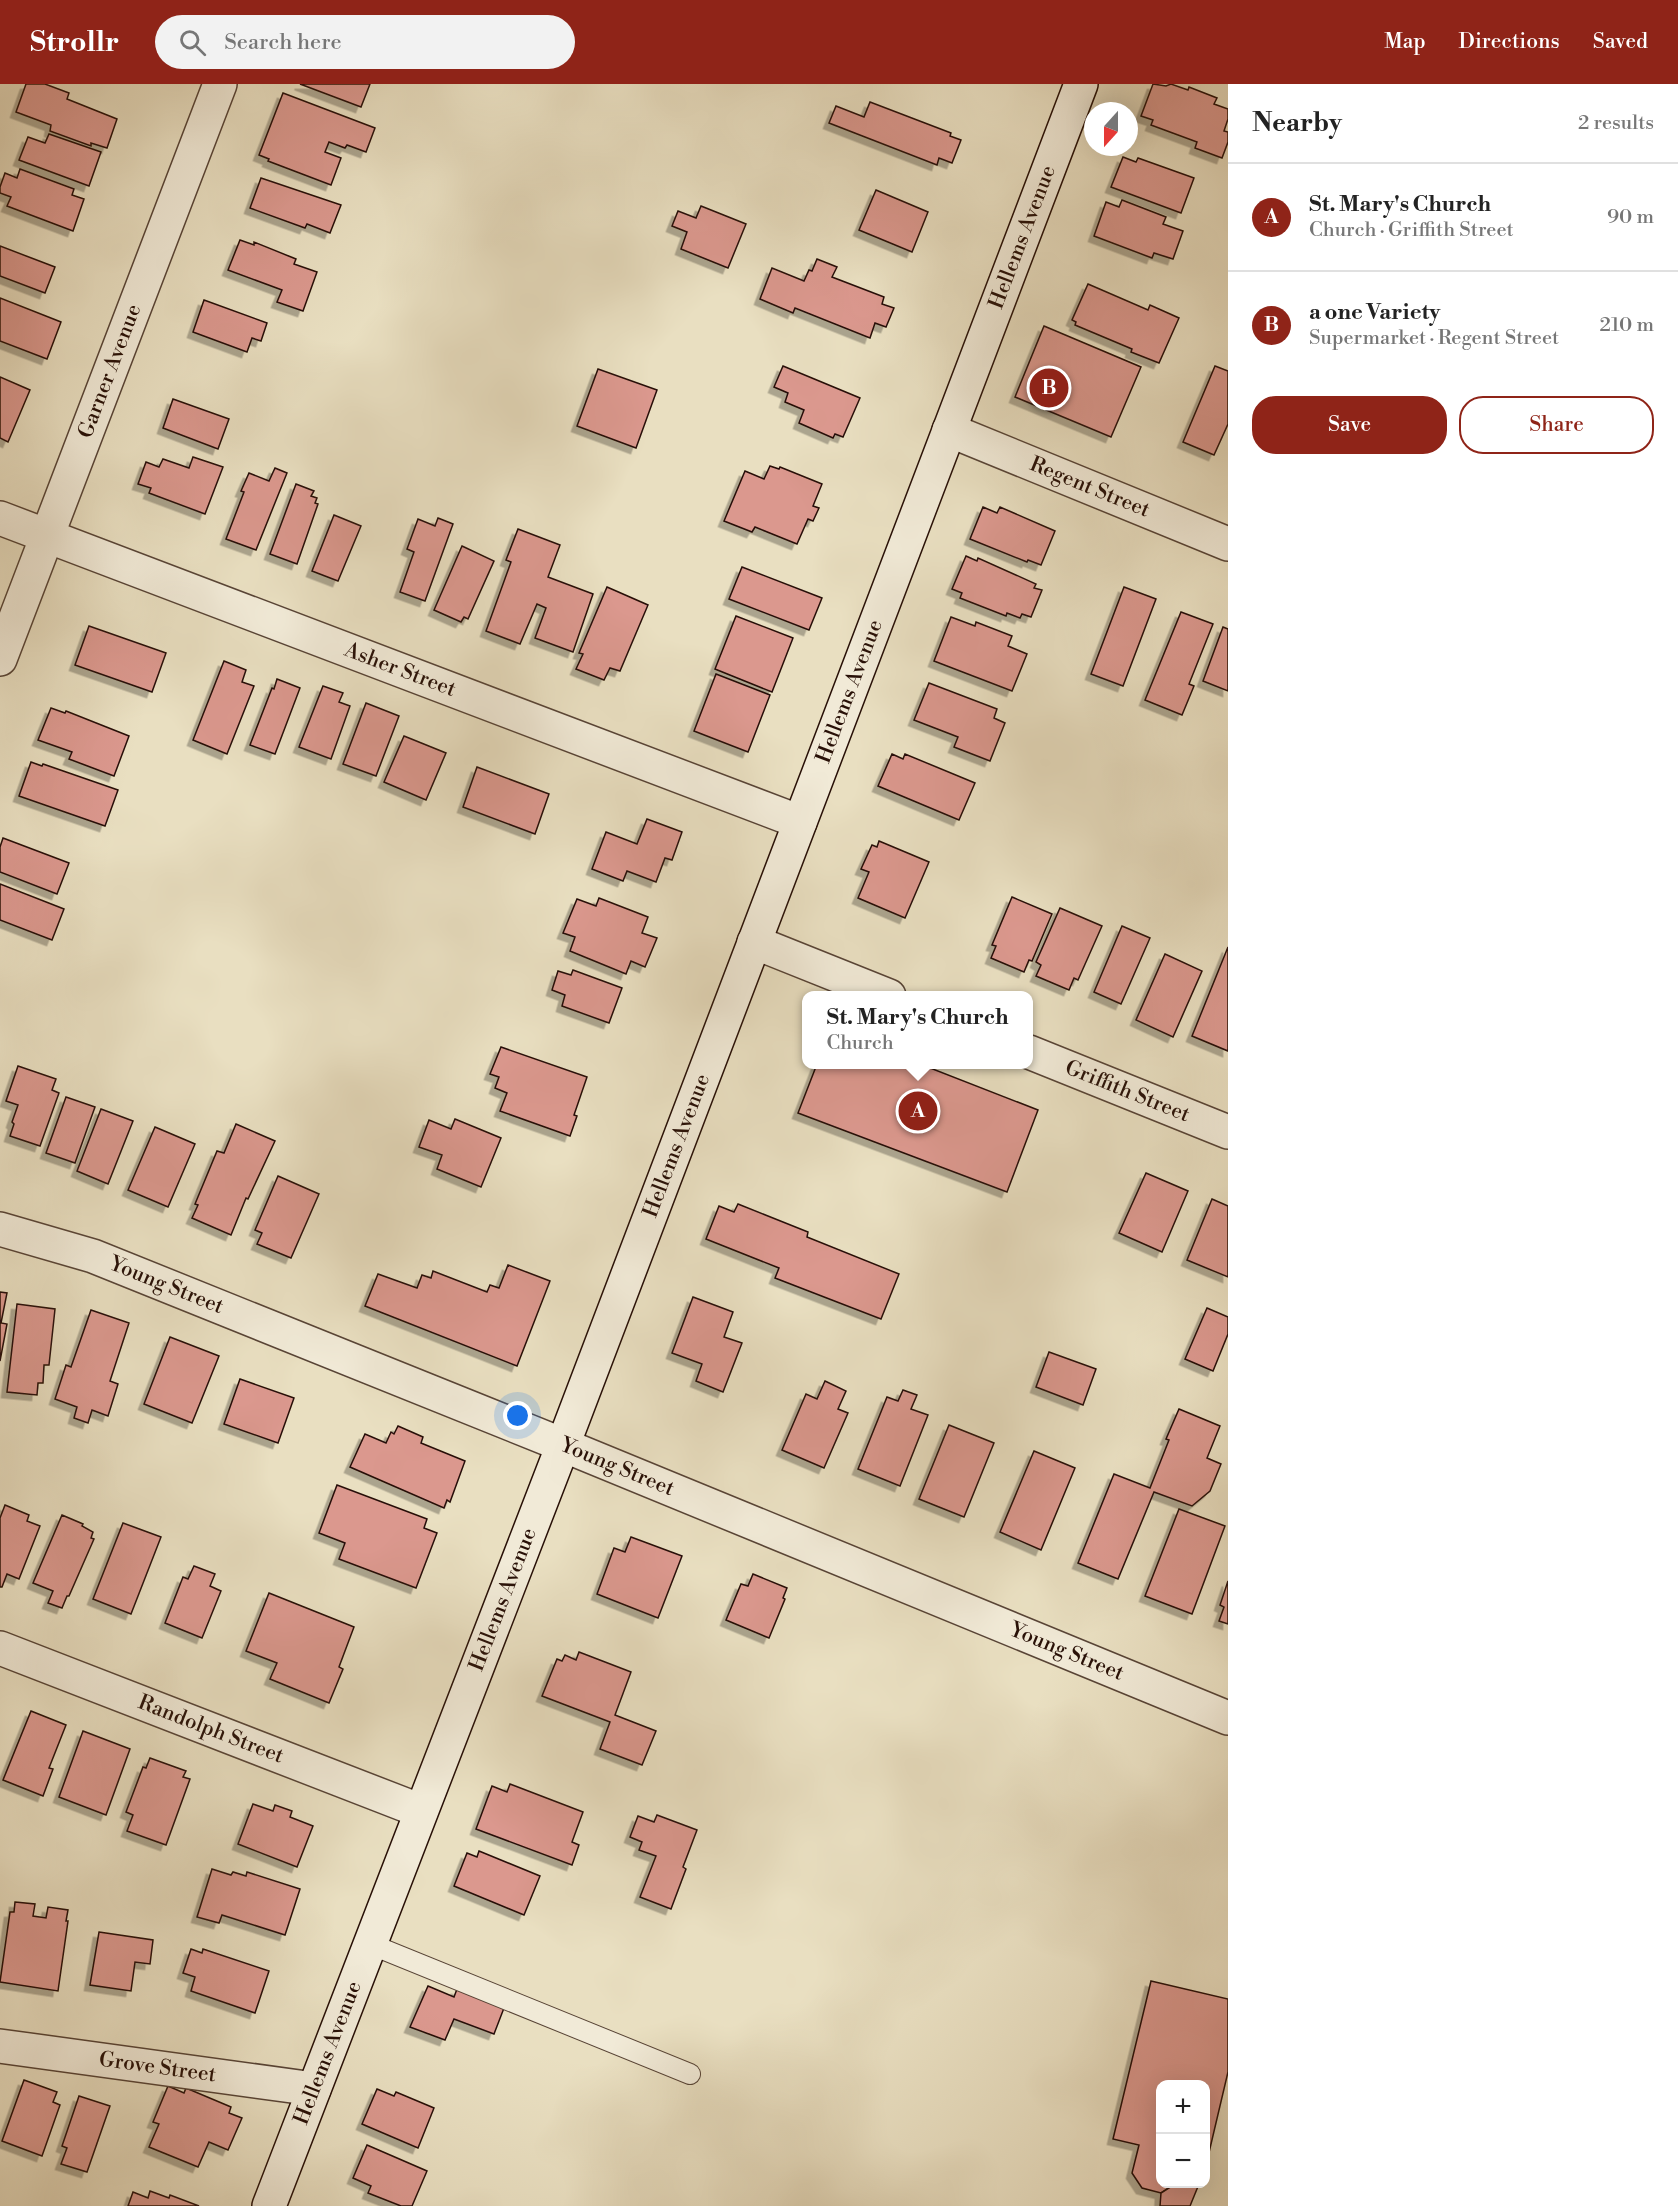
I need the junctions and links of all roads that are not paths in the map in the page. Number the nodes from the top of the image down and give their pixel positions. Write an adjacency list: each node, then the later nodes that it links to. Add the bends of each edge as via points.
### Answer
1 (220, 84): 5 (street, Garner Avenue)
2 (1081, 84): 3 (street, Hellems Avenue)
3 (949, 430): 6 (street, Regent Street); 8 (street, Hellems Avenue)
4 (0, 518): 5 (street, Asher Street)
5 (48, 536): 7 (street, Garner Avenue); 8 (street, Asher Street)
6 (1228, 544)
7 (0, 659)
8 (800, 822): 9 (street, Hellems Avenue)
9 (754, 942): 10 (street); 14 (street, Hellems Avenue)
10 (876, 991)
11 (1033, 1054): 12 (street, Griffith Street)
12 (1228, 1132)
13 (0, 1229): 14 (street, Young Street, via 93,1256)
14 (563, 1445): 16 (street, Young Street); 17 (street, Hellems Avenue)
15 (0, 1648): 17 (street, Randolph Street)
16 (1228, 1718)
17 (422, 1811): 18 (street, Hellems Avenue)
18 (370, 1944): 20 (lane); 21 (street, Hellems Avenue)
19 (0, 2046): 21 (street, Grove Street)
20 (690, 2074)
21 (314, 2089): 22 (street, Hellems Avenue)
22 (268, 2206)

